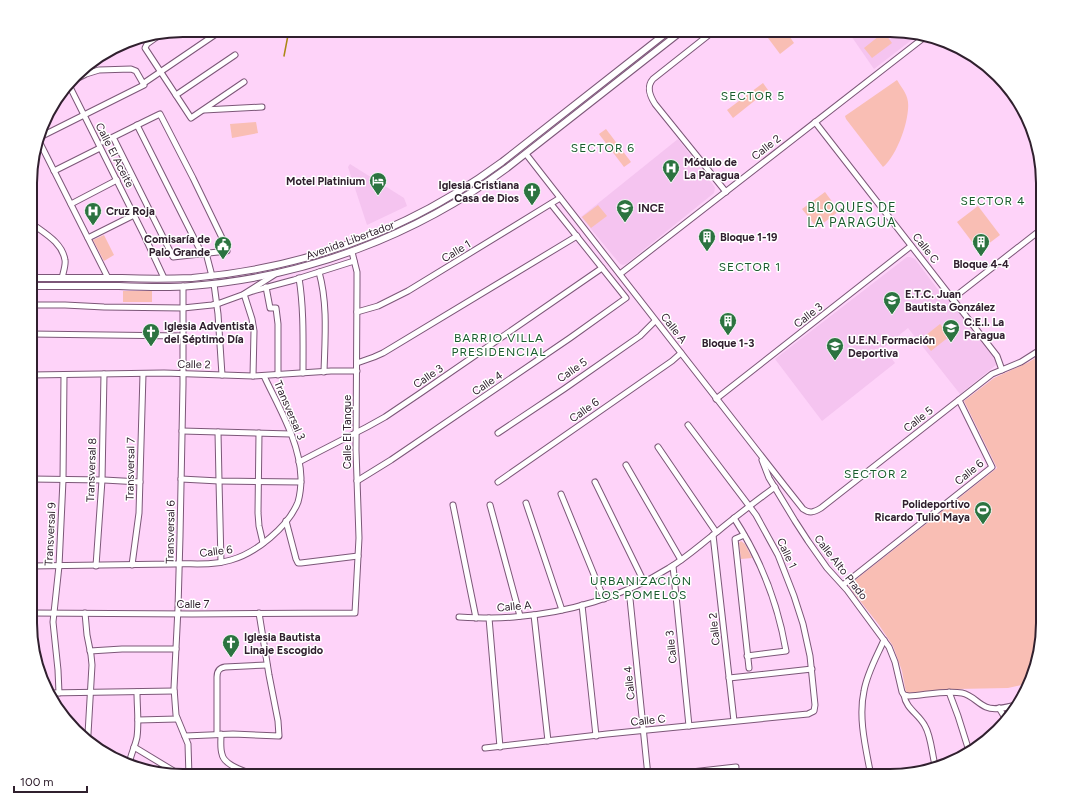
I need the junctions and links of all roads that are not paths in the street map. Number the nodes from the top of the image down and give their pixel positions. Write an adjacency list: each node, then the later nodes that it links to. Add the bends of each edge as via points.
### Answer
1 (212, 37): 8 (street)
2 (661, 37): 23 (main road, Avenida Libertador)
3 (674, 37): 25 (main road, Avenida Libertador)
4 (706, 37): 28 (street, via 659,74 649,86 656,104)
5 (920, 40): 17 (street, Calle 2)
6 (152, 41): 8 (street, via 145,48)
7 (235, 55): 13 (street)
8 (160, 72): 11 (street); 13 (street)
9 (86, 74): 11 (street, via 93,71 131,69 136,71)
10 (244, 82): 15 (street)
11 (144, 84): 16 (street)
12 (71, 90): 16 (street, Calle El Aceite)
13 (176, 95): 15 (street, via 192,118)
14 (262, 107): 15 (street)
15 (203, 110)
16 (84, 115): 19 (street); 24 (street, Calle El Aceite)
17 (815, 122): 28 (street, Calle 2); 37 (street, Calle C)
18 (137, 125): 20 (street); 40 (street); 40 (street, via 160,114 227,251)
19 (46, 134)
20 (113, 137): 21 (street); 40 (street, via 173,257)
21 (103, 142)
22 (42, 147): 26 (street)
23 (521, 147): 25 (main road); 46 (main road, Avenida Libertador, via 455,194 405,221 364,239 287,263)
24 (100, 148): 26 (street); 27 (street, Calle El Aceite)
25 (526, 154): 29 (street, Calle A); 39 (main road, Avenida Libertador, via 453,204 409,228)
26 (54, 171): 30 (street)
27 (116, 180): 30 (street); 32 (street, Calle El Aceite)
28 (726, 192): 47 (street, Calle 2)
29 (560, 198): 31 (street, Calle 1); 38 (street, Calle A)
30 (71, 204): 36 (street)
31 (551, 204): 35 (street); 63 (street, Calle 1, via 408,291 378,306)
32 (134, 215): 36 (street); 51 (street, Calle El Aceite)
33 (37, 227): 49 (street, via 59,246 65,261)
34 (1036, 233): 59 (street)
35 (577, 236): 41 (street); 69 (street, via 382,353)
36 (88, 238): 50 (street)
37 (911, 246): 59 (street, Calle C); 83 (street, Calle 3)
38 (600, 250): 41 (street); 47 (street, Calle A)
39 (352, 252): 42 (street, Calle El Tanque); 45 (main road, Avenida Libertador)
40 (204, 254): 46 (street)
41 (592, 256): 43 (street)
42 (354, 261): 44 (street, Avenida Libertador); 63 (street, Calle El Tanque, via 357,272)
43 (602, 268): 54 (street); 88 (street, Calle 3, via 422,392)
44 (319, 272): 52 (street, Avenida Libertador); 72 (street, via 324,290)
45 (274, 274): 53 (main road, Avenida Libertador); 58 (street)
46 (212, 276): 51 (main road, Avenida Libertador); 53 (main road)
47 (621, 276): 54 (street, Calle 2); 64 (street, Calle A)
48 (37, 278): 49 (main road, Avenida Libertador)
49 (62, 278): 50 (main road, Avenida Libertador)
50 (108, 278): 51 (main road, Avenida Libertador)
51 (164, 278)
52 (299, 278): 57 (street, Avenida Libertador); 73 (street)
53 (214, 284): 56 (main road, Avenida Libertador); 60 (street)
54 (615, 284): 101 (street, Calle 4, via 626,298)
55 (37, 286): 56 (main road, Avenida Libertador)
56 (183, 286): 62 (street, Transversal 6)
57 (266, 287): 58 (street, Avenida Libertador); 80 (street, Transversal 3, via 270,308 276,308)
58 (244, 294): 60 (street, Avenida Libertador); 81 (street, via 254,331)
59 (952, 299): 70 (street, Calle C, via 997,356)
60 (217, 304): 62 (street, Avenida Libertador); 79 (street)
61 (37, 305): 62 (street, Avenida Libertador)
62 (183, 308): 66 (street, Transversal 6)
63 (357, 312): 69 (street, Calle El Tanque)
64 (655, 321): 68 (street, Calle A); 90 (street, Calle 5, via 634,340)
65 (37, 334): 66 (street)
66 (182, 336): 76 (street, Transversal 6)
67 (1036, 352): 70 (street, Calle 5)
68 (681, 353): 83 (street, Calle A); 105 (street, Calle 6, via 672,362)
69 (357, 363): 71 (street, Calle El Tanque)
70 (1002, 370): 84 (street, Calle 5, via 992,374)
71 (357, 371): 72 (street, Calle 2); 88 (street, Calle El Tanque)
72 (324, 372): 73 (street, Calle 2)
73 (303, 373): 80 (street, Calle 2)
74 (104, 374): 75 (street, Calle 2); 78 (street, Calle 2); 99 (street, Transversal 8)
75 (143, 374): 76 (street, Calle 2); 102 (street, Transversal 7)
76 (182, 374): 79 (street, Calle 2); 86 (street, Transversal 6)
77 (37, 375): 78 (street, Calle 2)
78 (64, 375): 98 (street, Transversal 9)
79 (222, 375): 81 (street, Calle 2)
80 (278, 375): 82 (street, Calle 2)
81 (253, 376): 82 (street, Calle 2)
82 (264, 376): 91 (street, Transversal 3)
83 (716, 399): 93 (street, Calle A)
84 (959, 400): 113 (street, Calle 5, via 821,508); 129 (street, Calle 6, via 992,467)
85 (688, 425): 112 (street, Calle 1)
86 (182, 431): 87 (street); 97 (street, Transversal 6)
87 (218, 432): 89 (street); 100 (street)
88 (356, 432): 94 (street, Calle 3); 101 (street, Calle El Tanque)
89 (259, 433): 91 (street); 103 (street)
90 (498, 433)
91 (291, 434): 94 (street, Transversal 3)
92 (658, 447): 116 (street, Calle 2)
93 (760, 455): 107 (street, Calle Alto Prado); 113 (street, Calle A, via 803,509)
94 (299, 462): 104 (street, Transversal 3)
95 (626, 465): 120 (street)
96 (37, 479): 98 (street)
97 (181, 479): 100 (street); 122 (street, Transversal 6)
98 (63, 480): 99 (street); 125 (street, Transversal 9)
99 (102, 480): 102 (street); 126 (street, Transversal 8)
100 (219, 481): 103 (street); 121 (street)
101 (357, 481): 119 (street, Calle El Tanque)
102 (140, 482): 123 (street, Transversal 7)
103 (259, 482): 104 (street); 118 (street, via 258,521)
104 (301, 482): 115 (street, Transversal 3, via 300,495)
105 (498, 482)
106 (595, 482): 128 (street)
107 (775, 487): 112 (street, Calle A); 129 (street, Calle Alto Prado, via 808,541)
108 (561, 494): 131 (street)
109 (526, 503): 133 (street)
110 (453, 505): 143 (street)
111 (490, 505): 141 (street)
112 (750, 506): 114 (street, Calle A); 151 (street, Calle 1, via 784,569 802,624)
113 (810, 512)
114 (734, 518): 116 (street, Calle A); 117 (street)
115 (286, 521): 118 (street, Calle 6); 119 (street, via 298,563)
116 (714, 534): 120 (street, Calle A); 152 (street, Calle 2)
117 (744, 535): 148 (street, via 735,539); 148 (street, via 773,598 786,651)
118 (263, 543): 121 (street, Calle 6, via 237,559)
119 (358, 556): 138 (street, Calle El Tanque)
120 (681, 560): 127 (street, Calle A)
121 (221, 562): 122 (street, Calle 6)
122 (179, 563): 123 (street, Calle 6); 139 (street, Transversal 6)
123 (132, 565): 126 (street, Calle 6)
124 (37, 566): 125 (street, Calle 6)
125 (59, 566): 126 (street, Calle 6); 135 (street, Transversal 9)
126 (96, 566)
127 (673, 566): 128 (street, Calle A); 167 (street, Calle 3)
128 (644, 582): 130 (street, Calle A)
129 (843, 585): 145 (street, Calle Alto Prado)
130 (629, 589): 131 (street, Calle A); 168 (street, Calle 4)
131 (604, 598): 132 (street, Calle A)
132 (582, 605): 133 (street, Calle A); 172 (street)
133 (562, 610): 140 (street, Calle A)
134 (37, 613): 135 (street, Calle 7)
135 (54, 613): 136 (street, Calle 7); 158 (street, Transversal 9)
136 (85, 613): 139 (street, Calle 7); 147 (street)
137 (259, 613): 138 (street, Calle 7); 139 (street, Calle 7); 149 (street)
138 (355, 613)
139 (178, 614): 146 (street, Transversal 6)
140 (534, 615): 141 (street, Calle A); 173 (street)
141 (520, 616): 144 (street, Calle A)
142 (459, 617): 143 (street, Calle A)
143 (476, 618): 144 (street, Calle A)
144 (489, 618): 176 (street)
145 (884, 640): 159 (street, Calle Alto Prado, via 896,662); 186 (street, via 867,677 863,698 862,717)
146 (176, 650): 147 (street); 153 (street, Transversal 6)
147 (90, 651): 154 (street)
148 (747, 656): 150 (street)
149 (267, 665): 170 (street, via 225,666 218,671); 170 (street, via 279,736)
150 (749, 668)
151 (812, 669): 152 (street); 162 (street, Calle 1, via 815,705)
152 (729, 678): 166 (street, Calle 2)
153 (174, 691): 155 (street); 164 (street, Transversal 6)
154 (91, 692): 155 (street); 158 (street); 169 (street)
155 (137, 692): 165 (street)
156 (949, 692): 159 (street, via 909,696); 161 (street, via 964,693 985,707); 174 (street)
157 (55, 693): 158 (street)
158 (59, 693)
159 (903, 693): 179 (street, Calle Alto Prado, via 909,708 925,726)
160 (1010, 706): 161 (street)
161 (1000, 708): 163 (street)
162 (812, 712): 166 (street, Calle C)
163 (1004, 715)
164 (177, 718): 165 (street); 171 (street, Transversal 6)
165 (138, 720): 175 (street)
166 (734, 721): 167 (street, Calle C)
167 (689, 726): 168 (street, Calle C)
168 (643, 731): 172 (street, Calle C); 184 (street, Calle 4)
169 (88, 734)
170 (219, 734): 171 (street); 183 (street, via 224,759)
171 (185, 736): 182 (street, Transversal 6)
172 (596, 736): 173 (street, Calle C)
173 (548, 741): 176 (street, Calle C)
174 (968, 746)
175 (134, 747): 178 (street); 181 (street)
176 (500, 747): 177 (street, Calle C)
177 (485, 748)
178 (130, 759)
179 (934, 762)
180 (736, 767): 185 (street)
181 (170, 769)
182 (189, 769)
183 (240, 769)
184 (647, 769)
185 (718, 769)
186 (870, 769)

